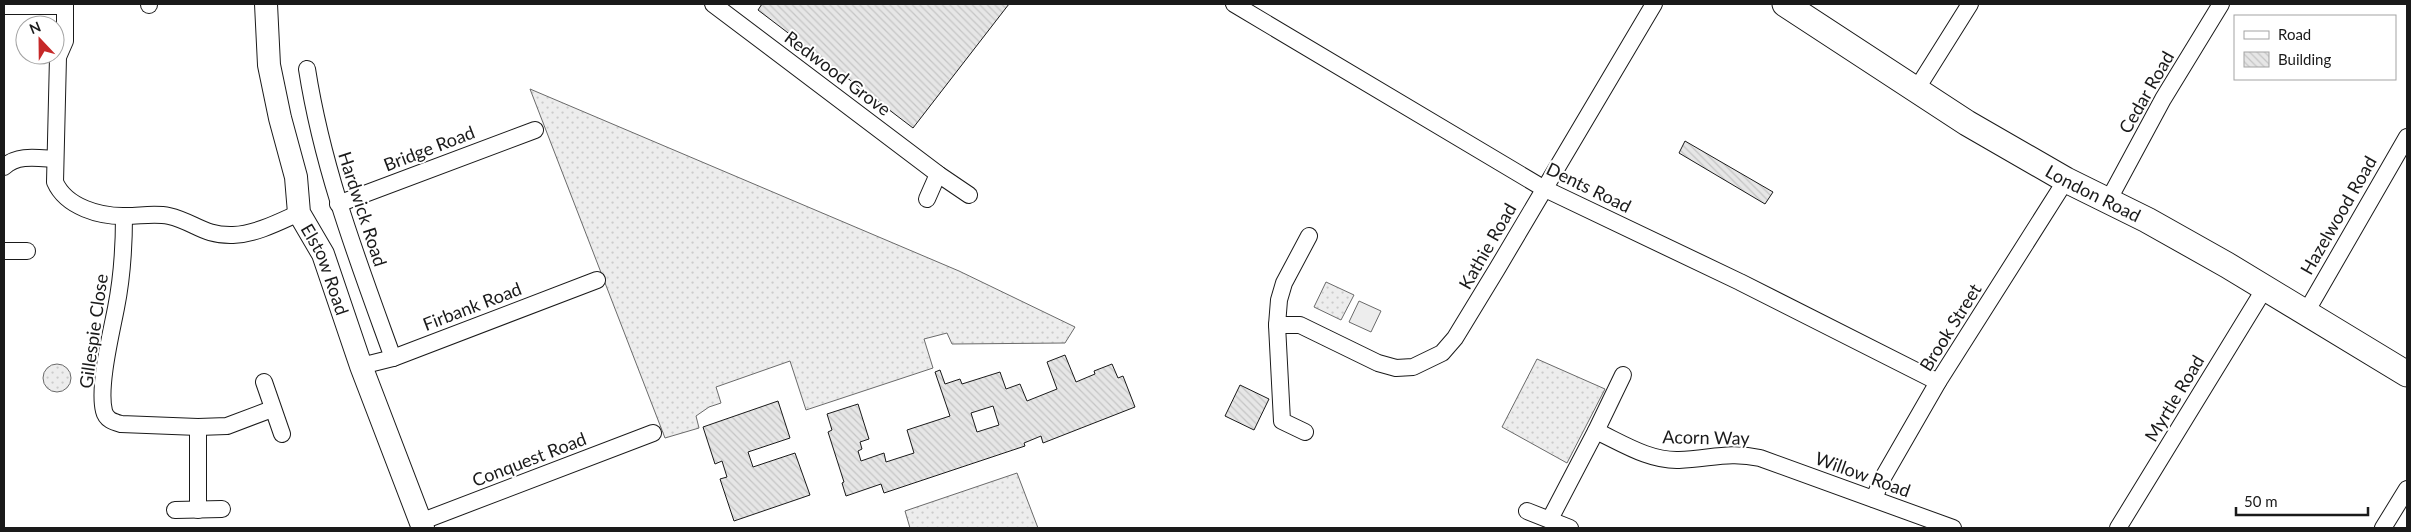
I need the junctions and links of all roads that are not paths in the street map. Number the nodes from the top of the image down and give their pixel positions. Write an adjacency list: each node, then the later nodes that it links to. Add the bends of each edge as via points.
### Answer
1 (266, 4): 23 (street, Elstow Road, via 269,65 295,171)
2 (713, 4): 16 (street, Redwood Grove)
3 (1234, 4): 18 (street, Dents Road)
4 (1654, 4): 18 (street, Kathie Road)
5 (1785, 4): 11 (main road, London Road)
6 (1970, 4): 11 (street)
7 (2220, 4): 21 (street, Cedar Road, via 2163,99)
8 (65, 5): 9 (street); 14 (street, via 65,41 58,57)
9 (4, 6)
10 (306, 69): 22 (street, Hardwick Road, via 315,122)
11 (1916, 90): 17 (main road, London Road)
12 (535, 130): 22 (street, Bridge Road)
13 (2407, 137): 30 (street, Hazelwood Road)
14 (55, 159): 15 (street, via 23,158); 24 (street, via 55,182 60,193 100,214)
15 (4, 167)
16 (938, 174): 19 (street, Redwood Grove); 20 (street)
17 (2066, 180): 21 (main road, London Road); 37 (street, Brook Street)
18 (1543, 188): 31 (street, Kathie Road, via 1455,338 1442,353 1430,360 1413,367 1396,368 1378,363 1300,325); 37 (street, Dents Road)
19 (969, 195)
20 (927, 199)
21 (2108, 201): 29 (main road, London Road)
22 (338, 204): 32 (street, Hardwick Road)
23 (299, 214): 24 (street, via 236,235 217,235 199,230 185,220 166,215); 33 (street, Elstow Road, via 323,254)
24 (124, 216): 39 (street, Gillespie Close, via 123,264 107,350 104,414 112,422 122,424)
25 (1309, 236): 31 (street, via 1284,283)
26 (4, 251): 27 (street)
27 (28, 251)
28 (597, 280): 32 (street, Firbank Road)
29 (2265, 288): 30 (main road, London Road); 55 (street, Myrtle Road)
30 (2305, 314): 34 (main road, London Road)
31 (1277, 325): 41 (street, via 1282,421)
32 (393, 358): 33 (street, Firbank Road)
33 (361, 366): 52 (street, Elstow Road)
34 (2407, 374)
35 (1623, 375): 40 (street)
36 (264, 382): 38 (street)
37 (1938, 382): 46 (street, Brook Street)
38 (272, 409): 39 (street, Gillespie Close, via 227,426); 43 (street)
39 (198, 428): 49 (street)
40 (1596, 431): 44 (street, Acorn Way, via 1647,455 1678,460 1740,454); 51 (street)
41 (1306, 432)
42 (653, 433): 52 (street, Conquest Road)
43 (282, 434)
44 (1760, 458): 46 (street, Willow Road)
45 (2407, 489): 56 (street)
46 (1874, 499): 54 (street, Willow Road)
47 (222, 509): 49 (street)
48 (175, 510): 49 (street)
49 (198, 510)
50 (1527, 511): 51 (street)
51 (1550, 519): 53 (street)
52 (422, 525)
53 (1570, 528)
54 (1952, 528)
55 (2118, 528)
56 (2383, 528)

